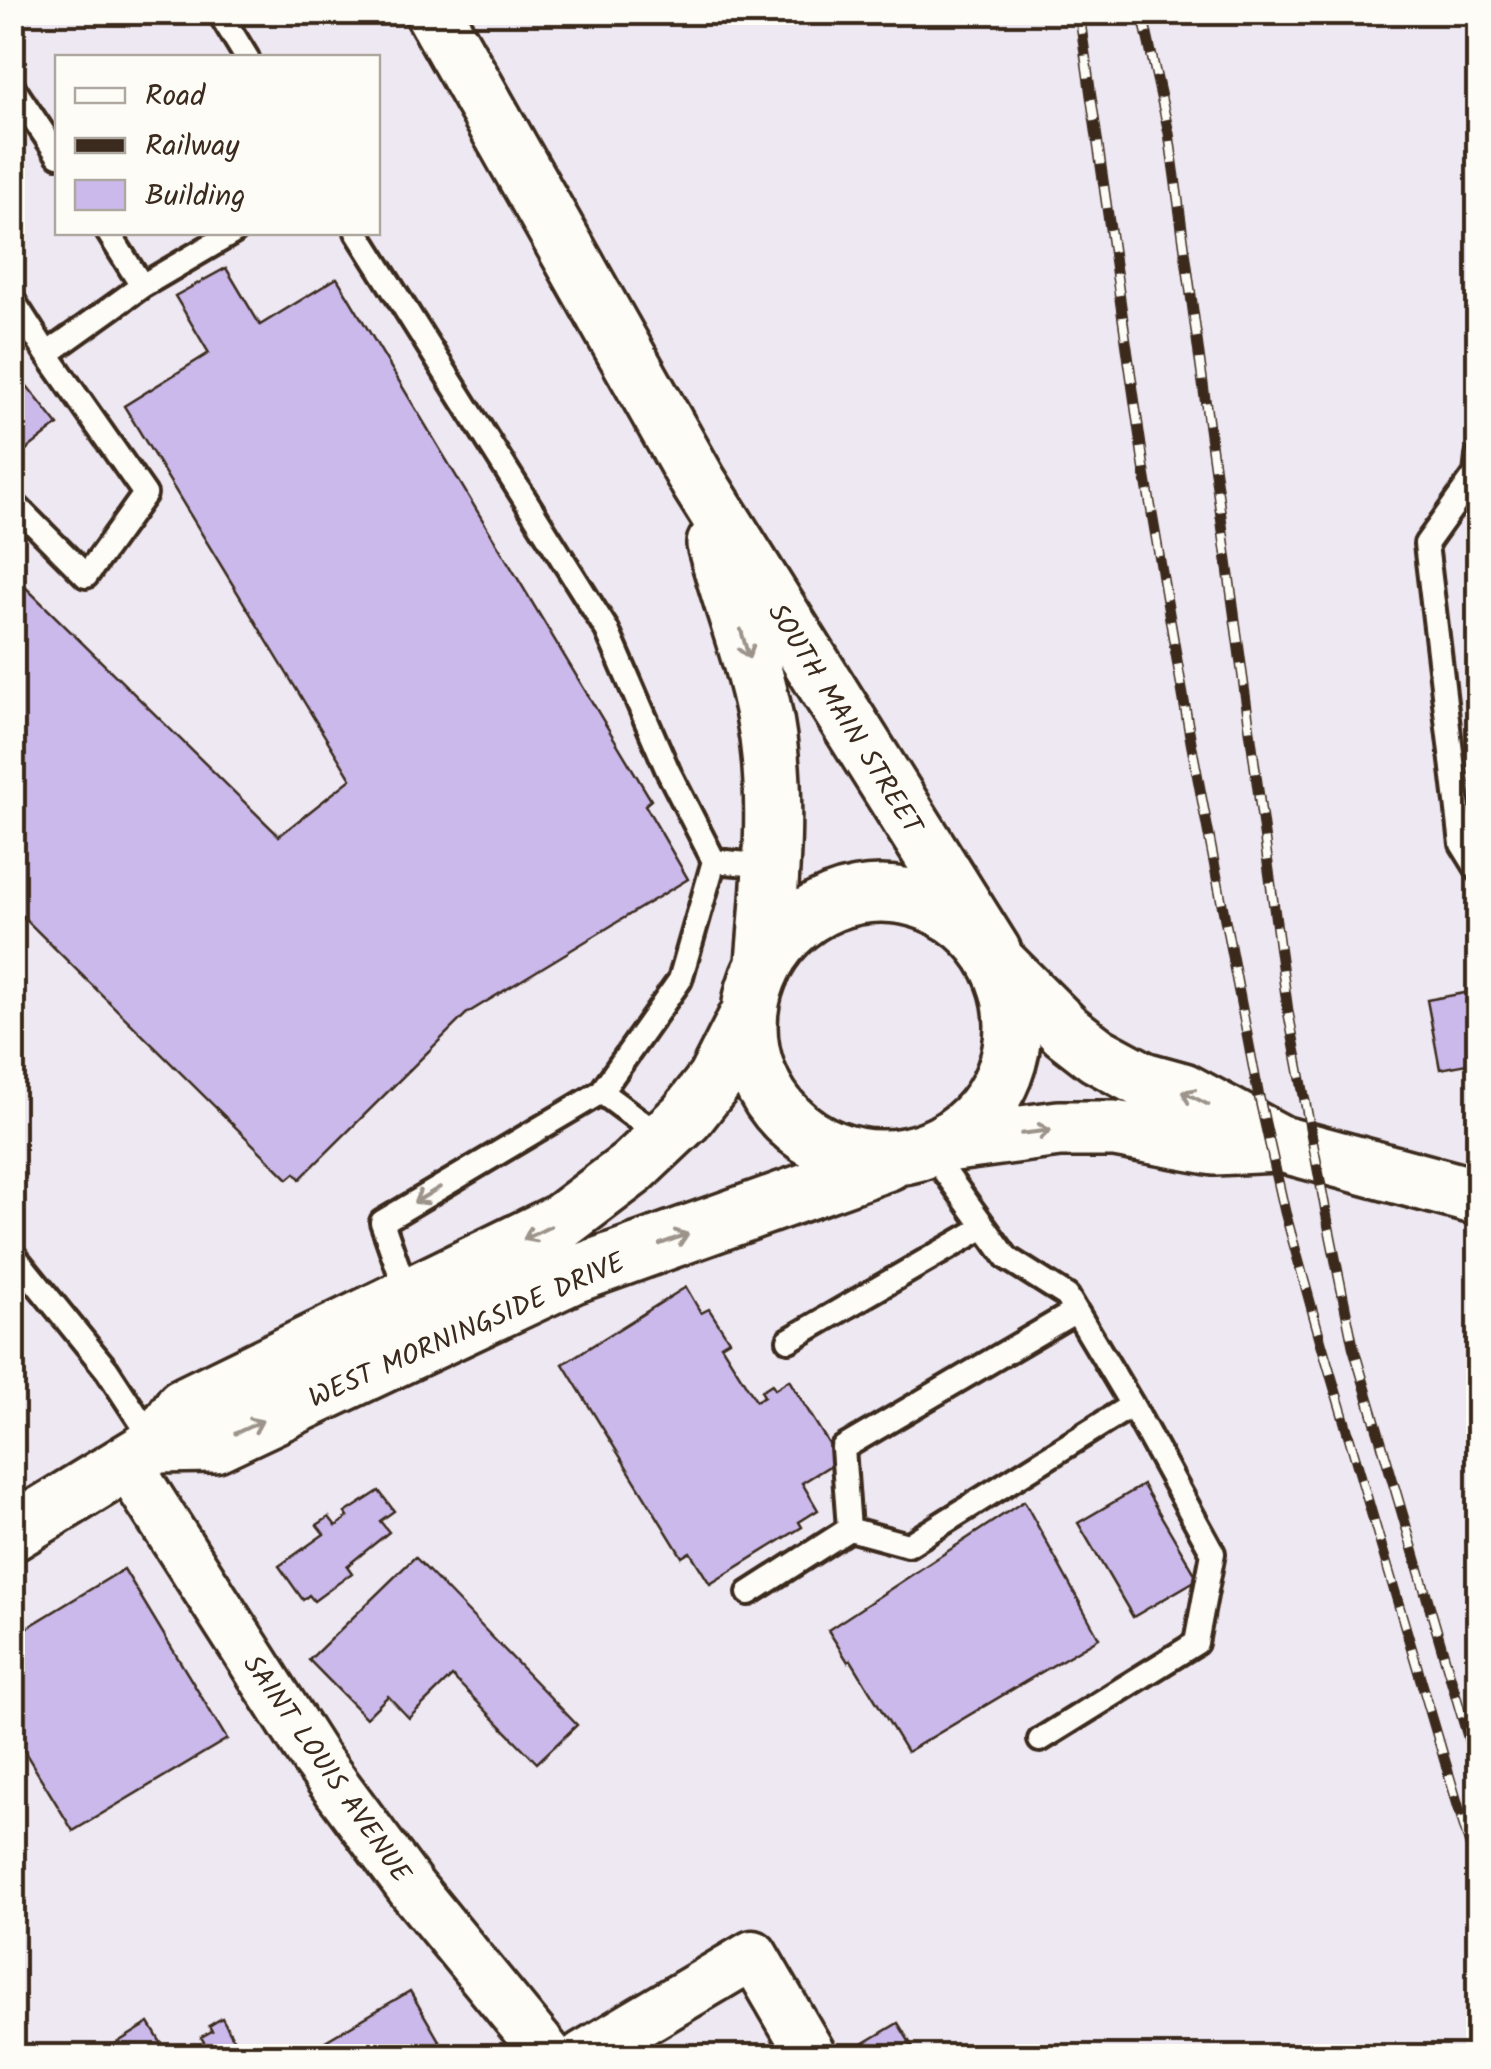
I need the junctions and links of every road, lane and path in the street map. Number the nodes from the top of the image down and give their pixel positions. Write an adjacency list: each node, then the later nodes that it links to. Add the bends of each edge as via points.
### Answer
1 (218, 12): 3 (lane)
2 (432, 12): 13 (street, SOUTH MAIN STREET)
3 (245, 55)
4 (12, 86): 5 (lane)
5 (55, 150)
6 (110, 235): 9 (lane)
7 (229, 235): 9 (lane)
8 (358, 235): 15 (lane, via 607,630)
9 (142, 286): 11 (lane)
10 (12, 300): 11 (lane)
11 (47, 354): 14 (lane, via 145,494 86,576)
12 (1478, 458): 17 (lane, via 1476,474 1426,544 1462,844)
13 (699, 483): 16 (street, SOUTH MAIN STREET, one-way to 16, via 768,738); 18 (street, SOUTH MAIN STREET)
14 (12, 502)
15 (714, 860): 16 (lane); 21 (lane, via 680,980)
16 (772, 866): 19 (street, SOUTH MAIN STREET)
17 (1478, 870)
18 (994, 956): 19 (street, via 972,927 930,901 881,892 832,901 790,927); 23 (street, one-way to 18, via 1183,1091 1143,1080 1097,1055); 24 (street, via 1014,1010 1011,1056 992,1099 960,1132)
19 (764, 962): 20 (street)
20 (747, 1017): 22 (street, WEST MORNINGSIDE DRIVE, via 714,1080); 24 (street, via 754,1069 780,1114 822,1146 851,1157)
21 (602, 1092): 22 (lane); 28 (lane, one-way to 28, via 382,1222)
22 (664, 1138): 28 (street, WEST MORNINGSIDE DRIVE, one-way to 28, via 562,1221)
23 (1280, 1144): 24 (street, WEST MORNINGSIDE DRIVE, one-way to 23, via 1059,1128 1115,1129 1214,1147); 25 (street)
24 (919, 1152): 26 (lane); 32 (street, WEST MORNINGSIDE DRIVE, one-way to 24, via 214,1444 573,1275)
25 (1478, 1197)
26 (984, 1227): 29 (lane, via 1007,1258 1067,1296); 30 (lane)
27 (12, 1253): 32 (lane, via 107,1370)
28 (408, 1296): 32 (street, WEST MORNINGSIDE DRIVE, via 183,1406)
29 (1076, 1311): 31 (lane); 33 (lane, via 843,1448)
30 (789, 1340)
31 (1132, 1405): 33 (lane, via 908,1545); 36 (lane, via 1213,1553 1196,1643)
32 (142, 1454): 34 (street, WEST MORNINGSIDE DRIVE); 37 (street, SAINT LOUIS AVENUE, via 315,1758)
33 (849, 1529): 35 (lane)
34 (12, 1533)
35 (749, 1593)
36 (1040, 1740)
37 (549, 2056)
38 (582, 2056): 39 (street, via 753,1955)
39 (812, 2056)

